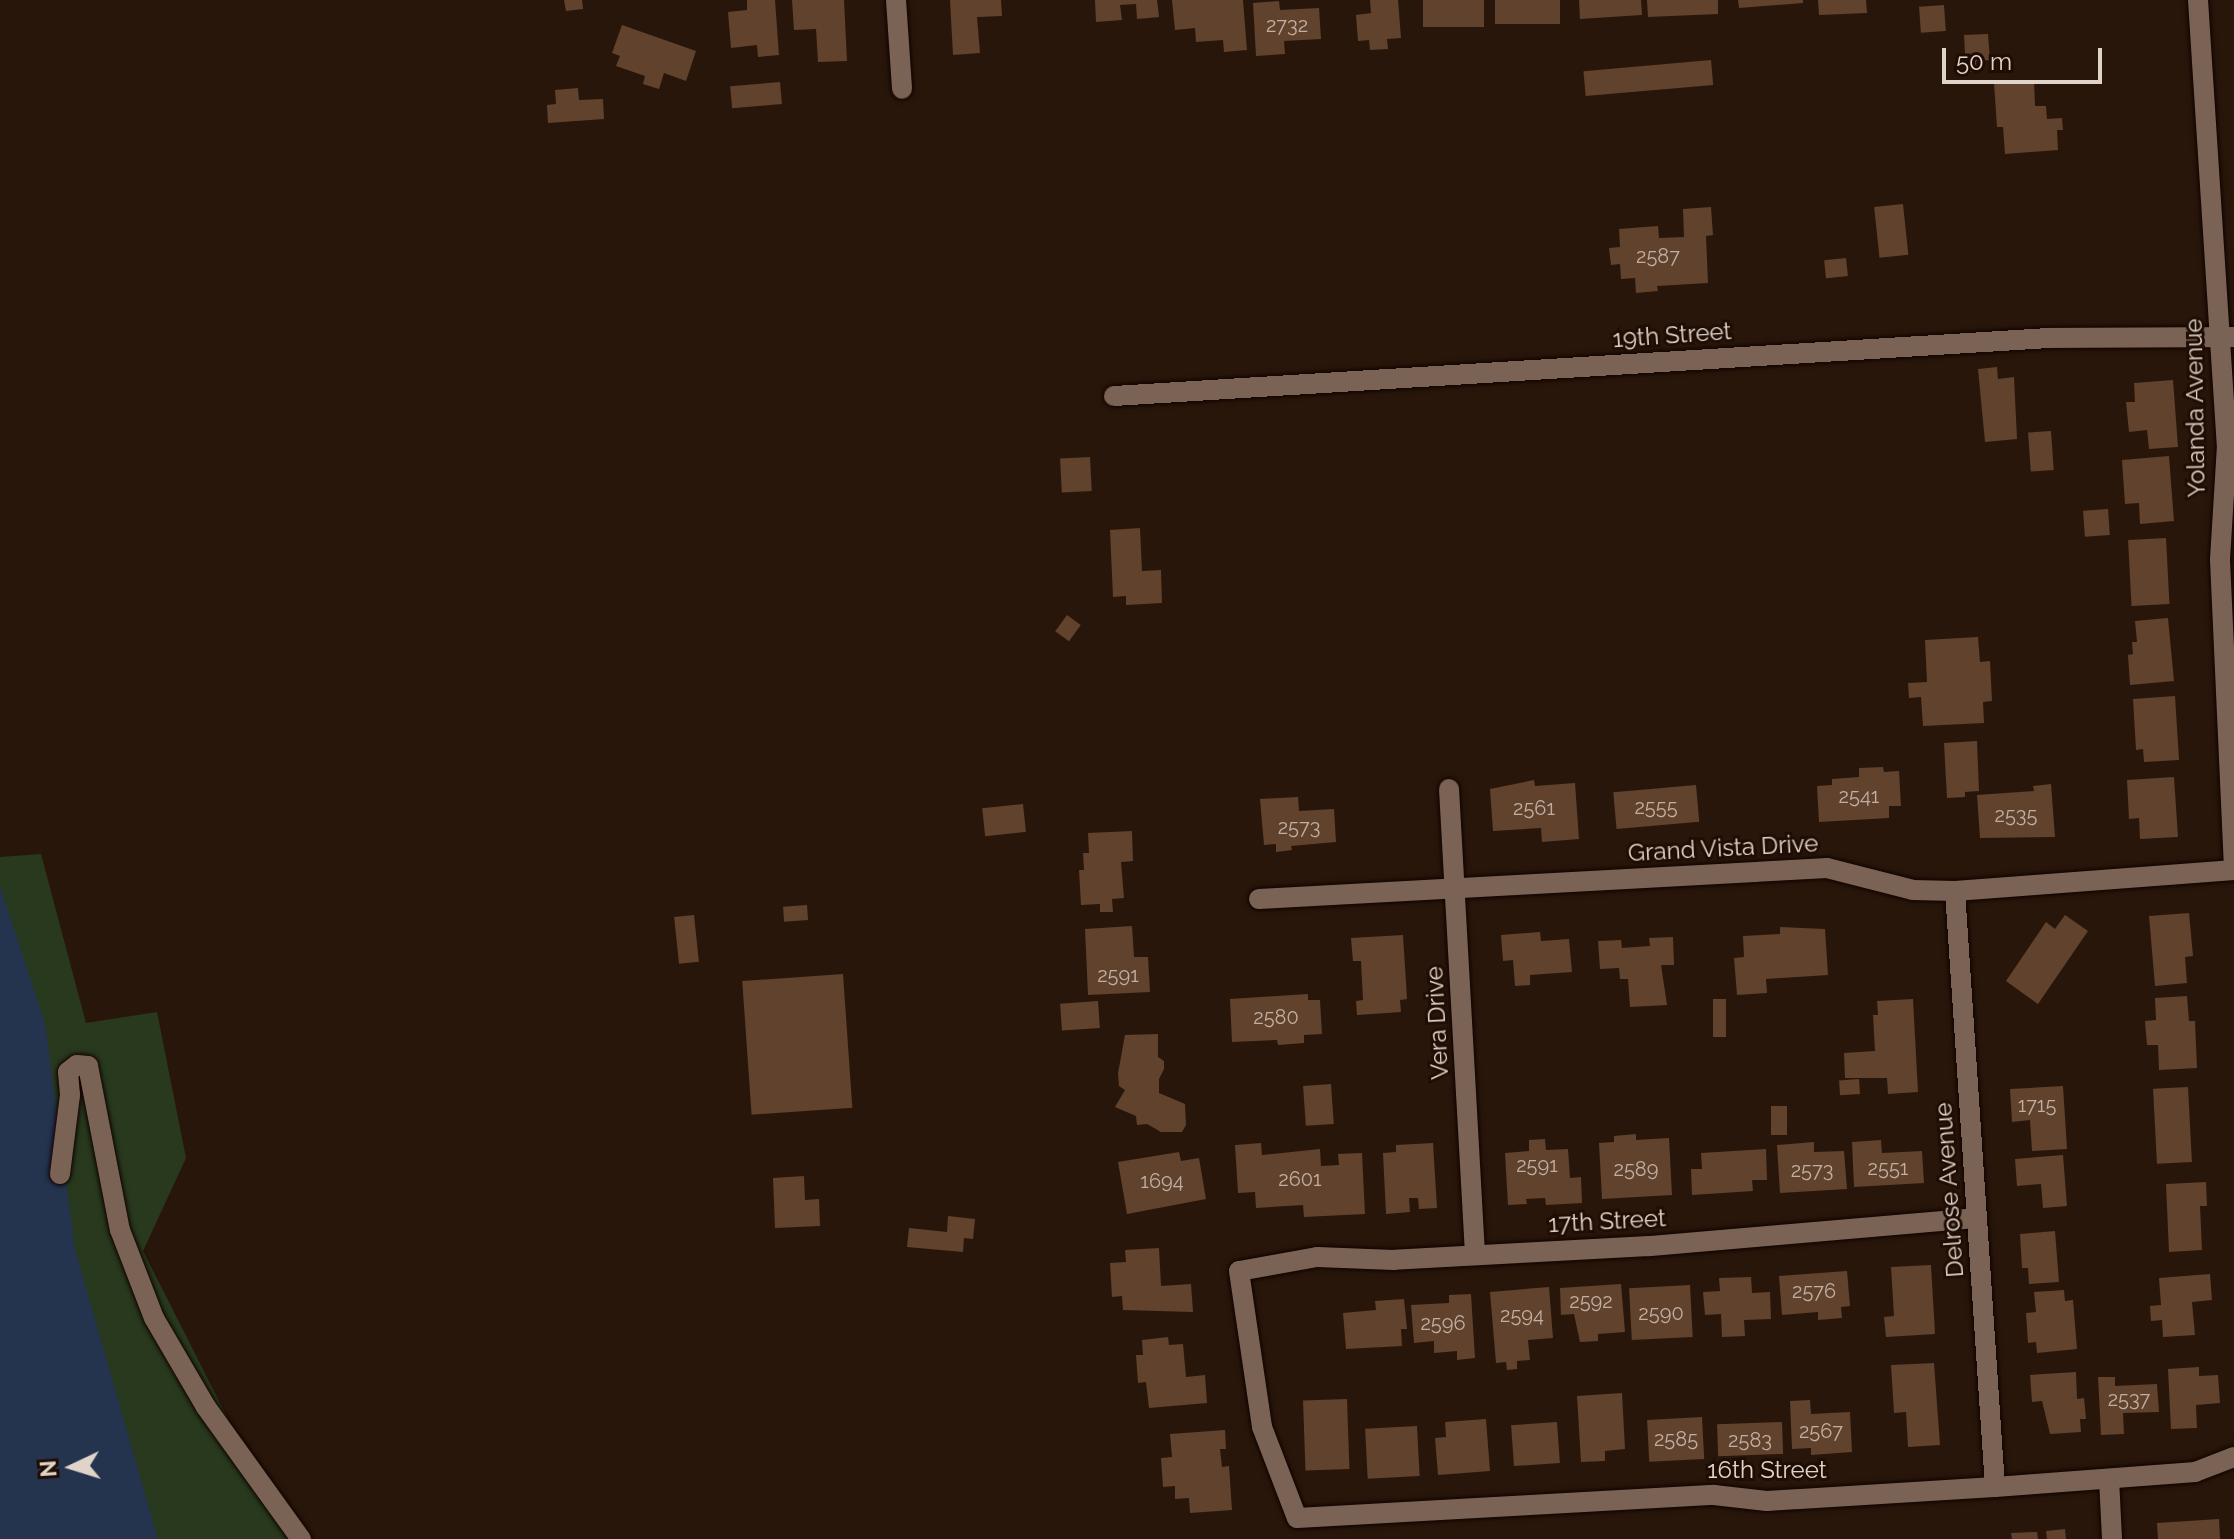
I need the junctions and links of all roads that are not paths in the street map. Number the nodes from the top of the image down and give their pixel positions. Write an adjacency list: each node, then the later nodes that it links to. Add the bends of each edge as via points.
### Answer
1 (896, 0): 3 (street)
2 (2198, 0): 4 (street, Yolanda Avenue)
3 (902, 89)
4 (2227, 338): 5 (street, 19th Street, via 2049,338); 7 (street, Yolanda Avenue, via 2220,560)
5 (1114, 396)
6 (1449, 789): 9 (street, Vera Drive)
7 (2234, 863)
8 (2234, 870): 10 (street, Grand Vista Drive)
9 (1455, 888): 10 (street, Grand Vista Drive, via 1827,868 1913,890); 11 (street, Grand Vista Drive); 14 (street, Vera Drive)
10 (1955, 891): 13 (street, Delrose Avenue)
11 (1259, 899)
12 (60, 1174): 19 (street, via 68,1072 77,1065 88,1066 120,1230 154,1318 206,1407)
13 (1977, 1218): 14 (street, 17th Street, via 1649,1246); 17 (street, Delrose Avenue)
14 (1475, 1253): 18 (street, 17th Street, via 1394,1260 1317,1257 1239,1271 1262,1427)
15 (2234, 1457): 16 (street, 16th Street, via 2195,1472)
16 (2109, 1479): 17 (street, 16th Street); 20 (street)
17 (1995, 1487): 18 (street, 16th Street, via 1767,1501 1714,1495)
18 (1297, 1518)
19 (301, 1539)
20 (2112, 1539)

